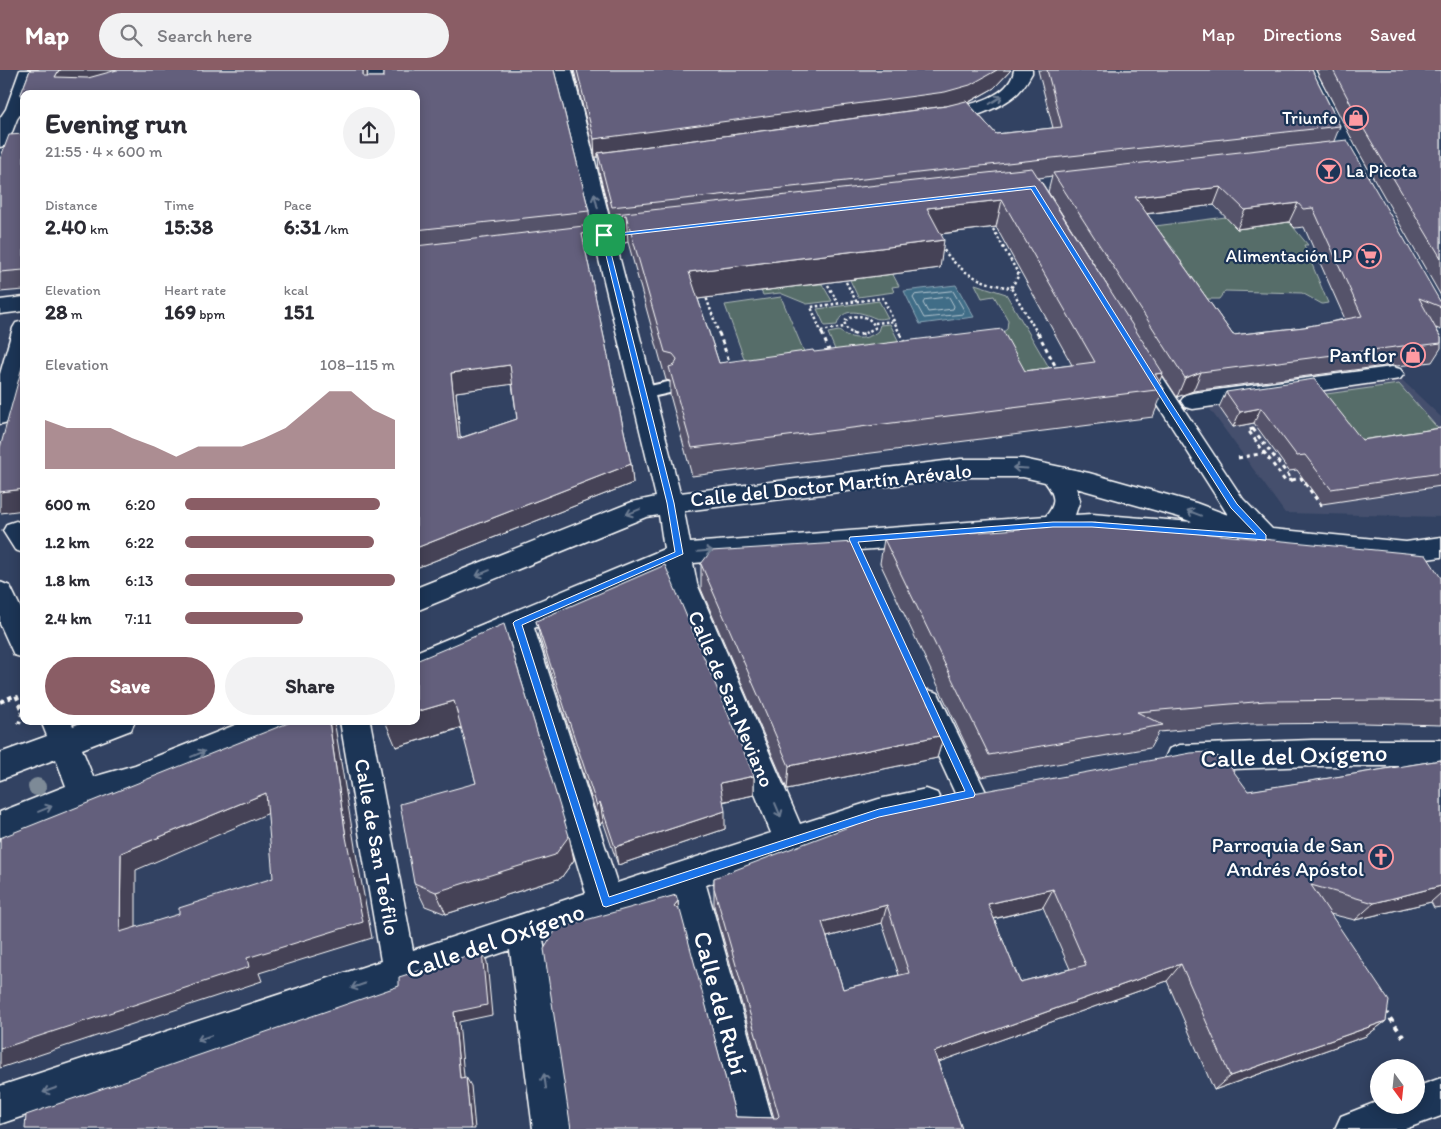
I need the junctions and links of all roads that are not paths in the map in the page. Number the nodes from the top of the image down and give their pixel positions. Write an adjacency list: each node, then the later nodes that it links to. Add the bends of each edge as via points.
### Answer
1 (29, 70): 6 (street)
2 (377, 70): 7 (street)
3 (563, 70): 15 (street, Calle de San Neviano, one-way to 3, via 594,165)
4 (1023, 70): 9 (street, one-way to 4, via 994,103 1013,88)
5 (1306, 70): 11 (street)
6 (24, 90)
7 (378, 90)
8 (19, 108): 10 (street, via 8,119)
9 (924, 119)
10 (0, 140)
11 (1346, 150): 12 (street); 13 (street)
12 (1325, 152)
13 (1372, 193)
14 (676, 227): 15 (street)
15 (604, 235): 16 (street); 23 (street, Calle de San Neviano)
16 (541, 243)
17 (20, 305): 18 (street)
18 (0, 308)
19 (20, 343): 25 (street)
20 (1133, 347): 29 (street, via 1234,506)
21 (1392, 374): 24 (street)
22 (668, 388): 23 (lane)
23 (642, 393): 27 (street, Calle de San Neviano)
24 (1193, 401)
25 (0, 416)
26 (1053, 474): 27 (street, Calle del Doctor Martín Arévalo, one-way to 27, via 1024,468 961,468); 28 (street, via 1067,493 1069,504); 29 (street, Calle del Doctor Martín Arévalo, one-way to 26, via 1187,510)
27 (670, 503): 33 (street, Calle de San Neviano); 37 (street, Calle del Doctor Martín Arévalo, one-way to 37, via 641,509)
28 (1053, 525): 29 (street, Calle del Doctor Martín Arévalo, via 1092,524); 30 (street, Calle del Doctor Martín Arévalo)
29 (1260, 537): 32 (street, Calle del Doctor Martín Arévalo)
30 (853, 539): 33 (street, Calle del Doctor Martín Arévalo, one-way to 30); 34 (street)
31 (1441, 547): 32 (street, Calle del Doctor Martín Arévalo)
32 (1406, 552): 35 (street)
33 (679, 554): 38 (street, Calle del Doctor Martín Arévalo); 51 (street, Calle de San Neviano, one-way to 51, via 683,584)
34 (864, 567)
35 (1422, 577)
36 (0, 593): 39 (street)
37 (420, 598)
38 (518, 623): 40 (street, Calle del Doctor Martín Arévalo); 53 (street)
39 (20, 639)
40 (420, 663)
41 (917, 680): 51 (street, Calle del Oxígeno, via 985,791 879,813)
42 (98, 725): 45 (street)
43 (269, 725): 49 (street, one-way to 43, via 138,778)
44 (356, 725): 55 (street, Calle de San Teófilo)
45 (60, 732): 48 (street); 49 (street)
46 (1441, 753): 47 (street, Calle del Oxígeno, via 1178,758)
47 (1150, 763)
48 (0, 767)
49 (84, 794): 50 (street, one-way to 49)
50 (0, 827)
51 (791, 842): 52 (street, Calle del Oxígeno)
52 (687, 876): 53 (street, Calle del Oxígeno); 59 (street, Calle del Rubí)
53 (606, 902): 54 (street, Calle del Oxígeno)
54 (524, 929): 55 (street, Calle del Oxígeno); 58 (street, one-way to 54)
55 (400, 972): 57 (street, Calle del Oxígeno, one-way to 57)
56 (1441, 1097): 60 (street)
57 (0, 1105)
58 (552, 1129)
59 (756, 1129)
60 (1354, 1129)

